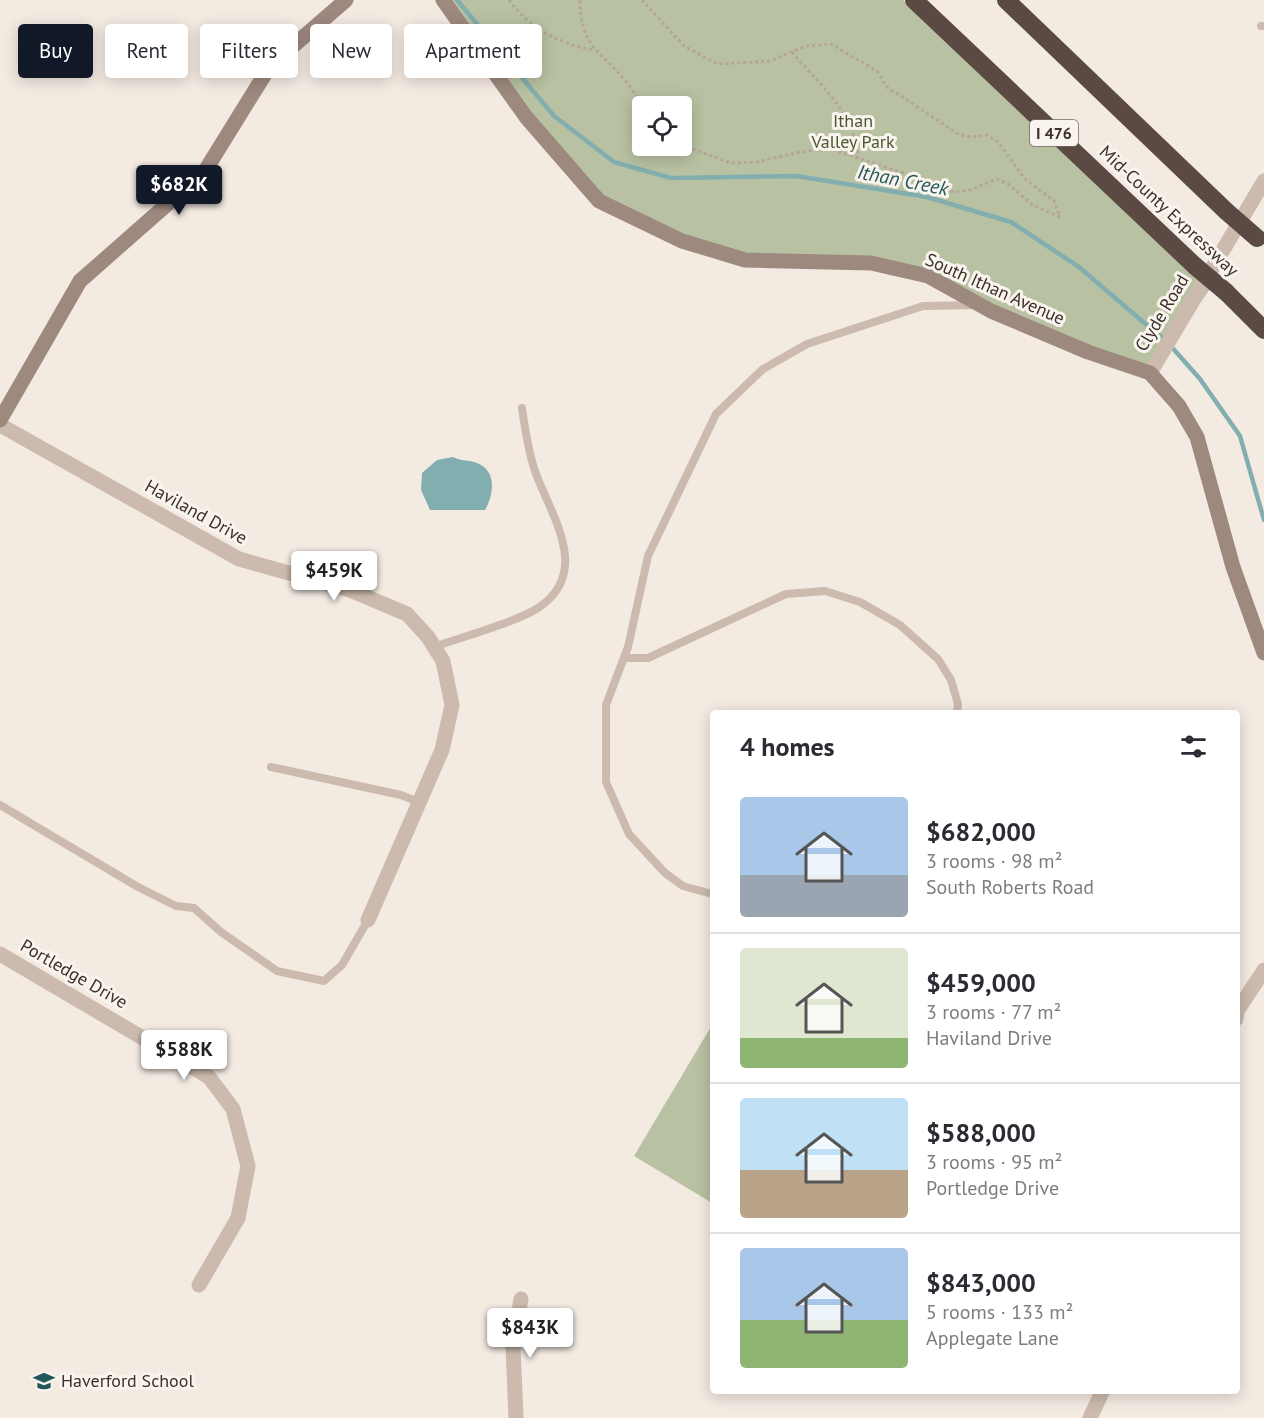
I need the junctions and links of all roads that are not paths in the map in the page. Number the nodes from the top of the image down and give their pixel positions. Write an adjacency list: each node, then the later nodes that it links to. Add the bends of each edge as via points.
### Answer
1 (346, 0): 11 (street, via 270,66 205,171 80,281)
2 (443, 0): 7 (street, South Ithan Avenue, via 526,117 599,201 682,241 745,260 871,263 928,276)
3 (914, 0): 8 (highway, Mid-County Expressway / I 476, bridge)
4 (1006, 0): 6 (highway, bridge)
5 (1264, 181): 9 (street, Clyde Road)
6 (1260, 241)
7 (980, 305): 9 (street, South Ithan Avenue, via 1088,352); 15 (lane, via 923,306 807,344 763,369 716,414 648,556)
8 (1264, 330)
9 (1150, 373): 14 (street, South Ithan Avenue, via 1179,406 1197,437 1233,567)
10 (522, 408): 13 (lane, via 534,468 564,544 564,566 558,587 537,608)
11 (0, 420)
12 (0, 425): 13 (street, Haviland Drive, via 239,559 350,590 407,614)
13 (434, 647): 18 (street, Haviland Drive, via 443,661 452,705 442,750)
14 (1264, 652)
15 (624, 658): 16 (lane, via 648,658 786,594 825,591 860,602 900,626 938,659 951,680); 20 (lane, via 606,705 606,782 629,834 665,873 684,886)
16 (957, 710)
17 (271, 767): 18 (lane, via 401,795)
18 (421, 803): 21 (street, Haviland Drive)
19 (0, 805): 21 (lane, via 138,887 176,906 194,908 276,971 324,981 342,965)
20 (710, 893)
21 (368, 920)
22 (0, 954): 25 (street, Portledge Drive, via 209,1077 233,1109 248,1166 238,1218)
23 (1264, 970): 24 (street)
24 (1240, 1006)
25 (199, 1285)
26 (521, 1299): 28 (street, via 513,1347)
27 (1100, 1394): 29 (street)
28 (516, 1418)
29 (1090, 1418)

